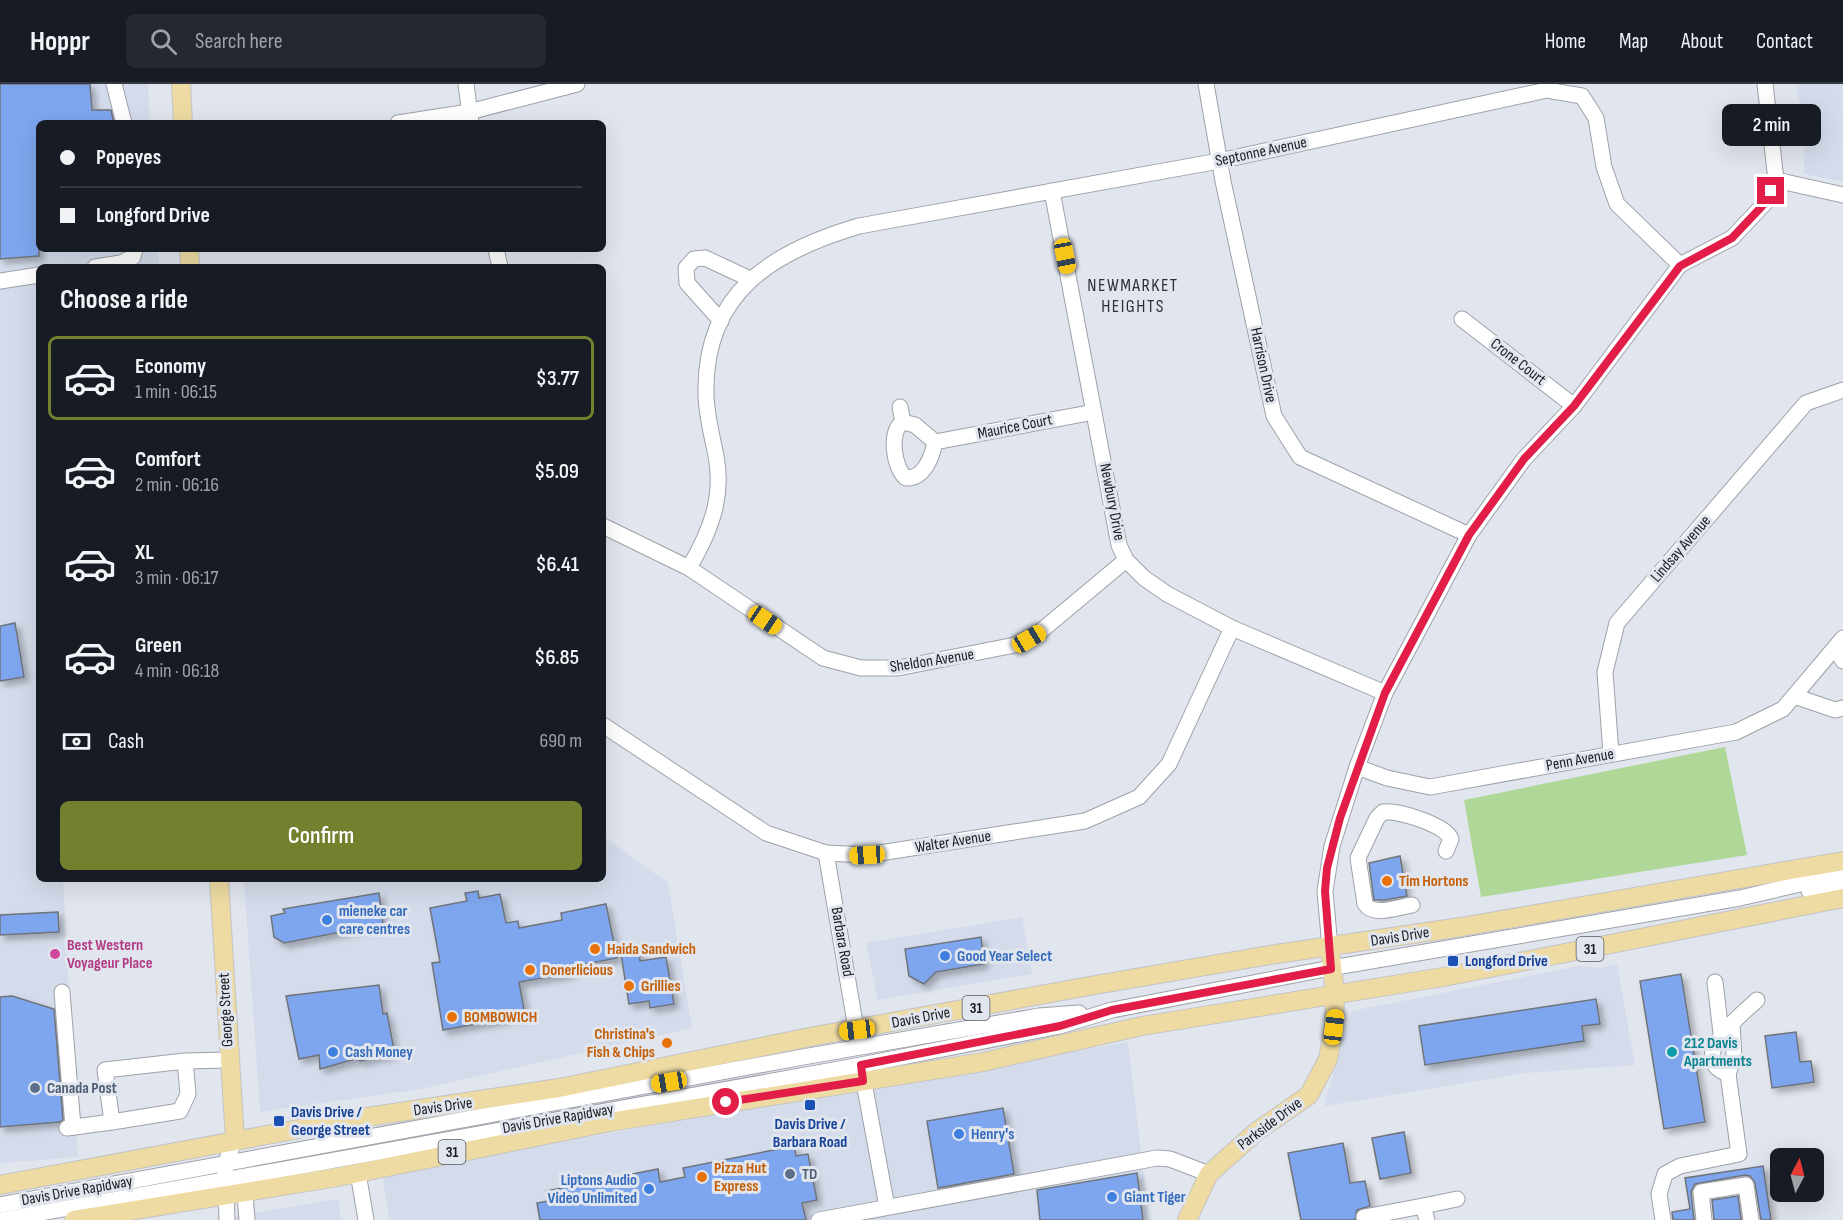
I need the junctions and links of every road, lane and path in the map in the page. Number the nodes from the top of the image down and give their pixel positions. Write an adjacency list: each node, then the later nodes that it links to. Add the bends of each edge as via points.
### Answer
1 (114, 84): 8 (street)
2 (181, 84): 9 (main road)
3 (466, 84): 7 (street)
4 (576, 84): 7 (street)
5 (1206, 84): 11 (street, Harrison Drive)
6 (1765, 84): 12 (street)
7 (470, 117): 10 (street)
8 (123, 120)
9 (183, 120)
10 (434, 120)
11 (1219, 161): 13 (street, Septonne Avenue); 17 (street, Septonne Avenue, via 1547,90 1582,96 1596,118 1604,167 1617,204); 28 (street, Harrison Drive, via 1274,416 1300,457)
12 (1776, 180): 14 (street); 17 (street, via 1766,202 1732,238)
13 (1052, 191): 19 (street, Septonne Avenue, via 859,226 821,237 777,258); 25 (street, Newbury Drive)
14 (1843, 195)
15 (134, 252): 16 (street, via 133,257)
16 (114, 264)
17 (1680, 266): 24 (street)
18 (36, 275): 20 (street)
19 (750, 279): 22 (street, Septonne Avenue); 22 (street, via 705,258 694,259 686,268 687,283)
20 (0, 281)
21 (1462, 319): 24 (street, Crone Court)
22 (721, 321): 30 (street, Septonne Avenue, via 708,360 706,391 719,475 718,497 709,531)
23 (1843, 390): 37 (street, Lindsay Avenue, via 1806,403 1617,623 1605,672)
24 (1574, 406): 28 (street, via 1524,459)
25 (1094, 412): 26 (street, Maurice Court); 29 (street, Newbury Drive, via 1119,544)
26 (935, 442): 26 (street, via 901,414 894,435 899,471 906,478 916,477 923,471)
27 (606, 527): 30 (street, Sheldon Avenue)
28 (1469, 535): 33 (street)
29 (1126, 560): 30 (street, Sheldon Avenue, via 1041,631 1015,645 879,669 842,665 823,658); 31 (street, Newbury Drive, via 1167,594)
30 (689, 568)
31 (1232, 628): 33 (street, Newbury Drive); 40 (street, Walter Avenue, via 1169,764 1139,797 1085,821 867,855)
32 (1840, 649): 34 (street, Penn Avenue)
33 (1385, 693): 38 (street)
34 (1794, 696): 35 (street, via 1835,710); 37 (street, Penn Avenue, via 1783,709 1736,732)
35 (1843, 708)
36 (606, 727): 40 (street, Walter Avenue, via 766,833)
37 (1611, 754): 38 (street, Penn Avenue, via 1430,787)
38 (1357, 767): 48 (street, via 1327,868)
39 (1446, 851): 47 (street, via 1451,839 1441,828 1392,812 1383,812 1377,818 1358,858 1365,904 1376,911)
40 (826, 853): 56 (street, Barbara Road)
41 (1843, 861): 48 (main road, Davis Drive / 31)
42 (1843, 873): 45 (street, Davis Drive Rapidway)
43 (219, 882): 58 (main road, George Street)
44 (1843, 885): 45 (street, Davis Drive Rapidway, via 1789,895)
45 (1740, 898): 49 (street, Davis Drive Rapidway)
46 (1843, 898): 52 (main road, 31, via 1559,955)
47 (1412, 905)
48 (1330, 948): 49 (main road, Parkside Drive); 56 (main road, Davis Drive / 31, via 1095,985)
49 (1331, 969): 52 (main road, Parkside Drive); 54 (street, Davis Drive Rapidway)
50 (1715, 982): 55 (street)
51 (62, 992): 61 (street, via 70,1127)
52 (1335, 994): 60 (main road, 31, via 1142,1026 983,1062); 65 (main road, Parkside Drive, via 1328,1059 1309,1095 1256,1131)
53 (1757, 1000): 55 (street)
54 (1112, 1010): 57 (street, Davis Drive Rapidway, via 1039,1016); 60 (street, Davis Drive Rapidway)
55 (1726, 1028): 81 (street, via 1714,1048 1714,1061 1720,1071 1728,1074 1739,1155 1680,1166 1665,1174 1659,1194)
56 (857, 1030): 57 (street, Barbara Road); 62 (main road, Davis Drive / 31, via 559,1088)
57 (859, 1048): 60 (street, Barbara Road); 63 (street, Davis Drive Rapidway)
58 (229, 1060): 59 (street); 62 (main road, George Street)
59 (185, 1061): 61 (street, via 188,1094 180,1111); 61 (street, via 105,1070)
60 (862, 1073): 64 (main road, 31); 67 (street, Davis Drive Rapidway); 71 (street, Barbara Road)
61 (112, 1122)
62 (235, 1140): 63 (street); 66 (street); 68 (main road, Davis Drive / 31)
63 (240, 1161): 66 (street, Davis Drive Rapidway); 67 (street)
64 (358, 1173): 67 (main road, 31); 78 (street)
65 (1209, 1174): 71 (street, via 1157,1158); 80 (main road, Parkside Drive)
66 (224, 1179): 67 (main road, 31); 70 (street, Davis Drive Rapidway); 74 (street, Davis Drive Rapidway); 75 (main road, 31); 76 (street)
67 (244, 1184): 77 (street)
68 (0, 1185)
69 (1458, 1199): 72 (street)
70 (0, 1205)
71 (887, 1207): 79 (street)
72 (1425, 1213): 73 (street)
73 (1364, 1217)
74 (2, 1220)
75 (74, 1220)
76 (226, 1220)
77 (247, 1220)
78 (366, 1220)
79 (819, 1220)
80 (1187, 1220)
81 (1663, 1220)
82 (1704, 1220): 83 (street, via 1701,1192 1746,1185)
83 (1752, 1220)

